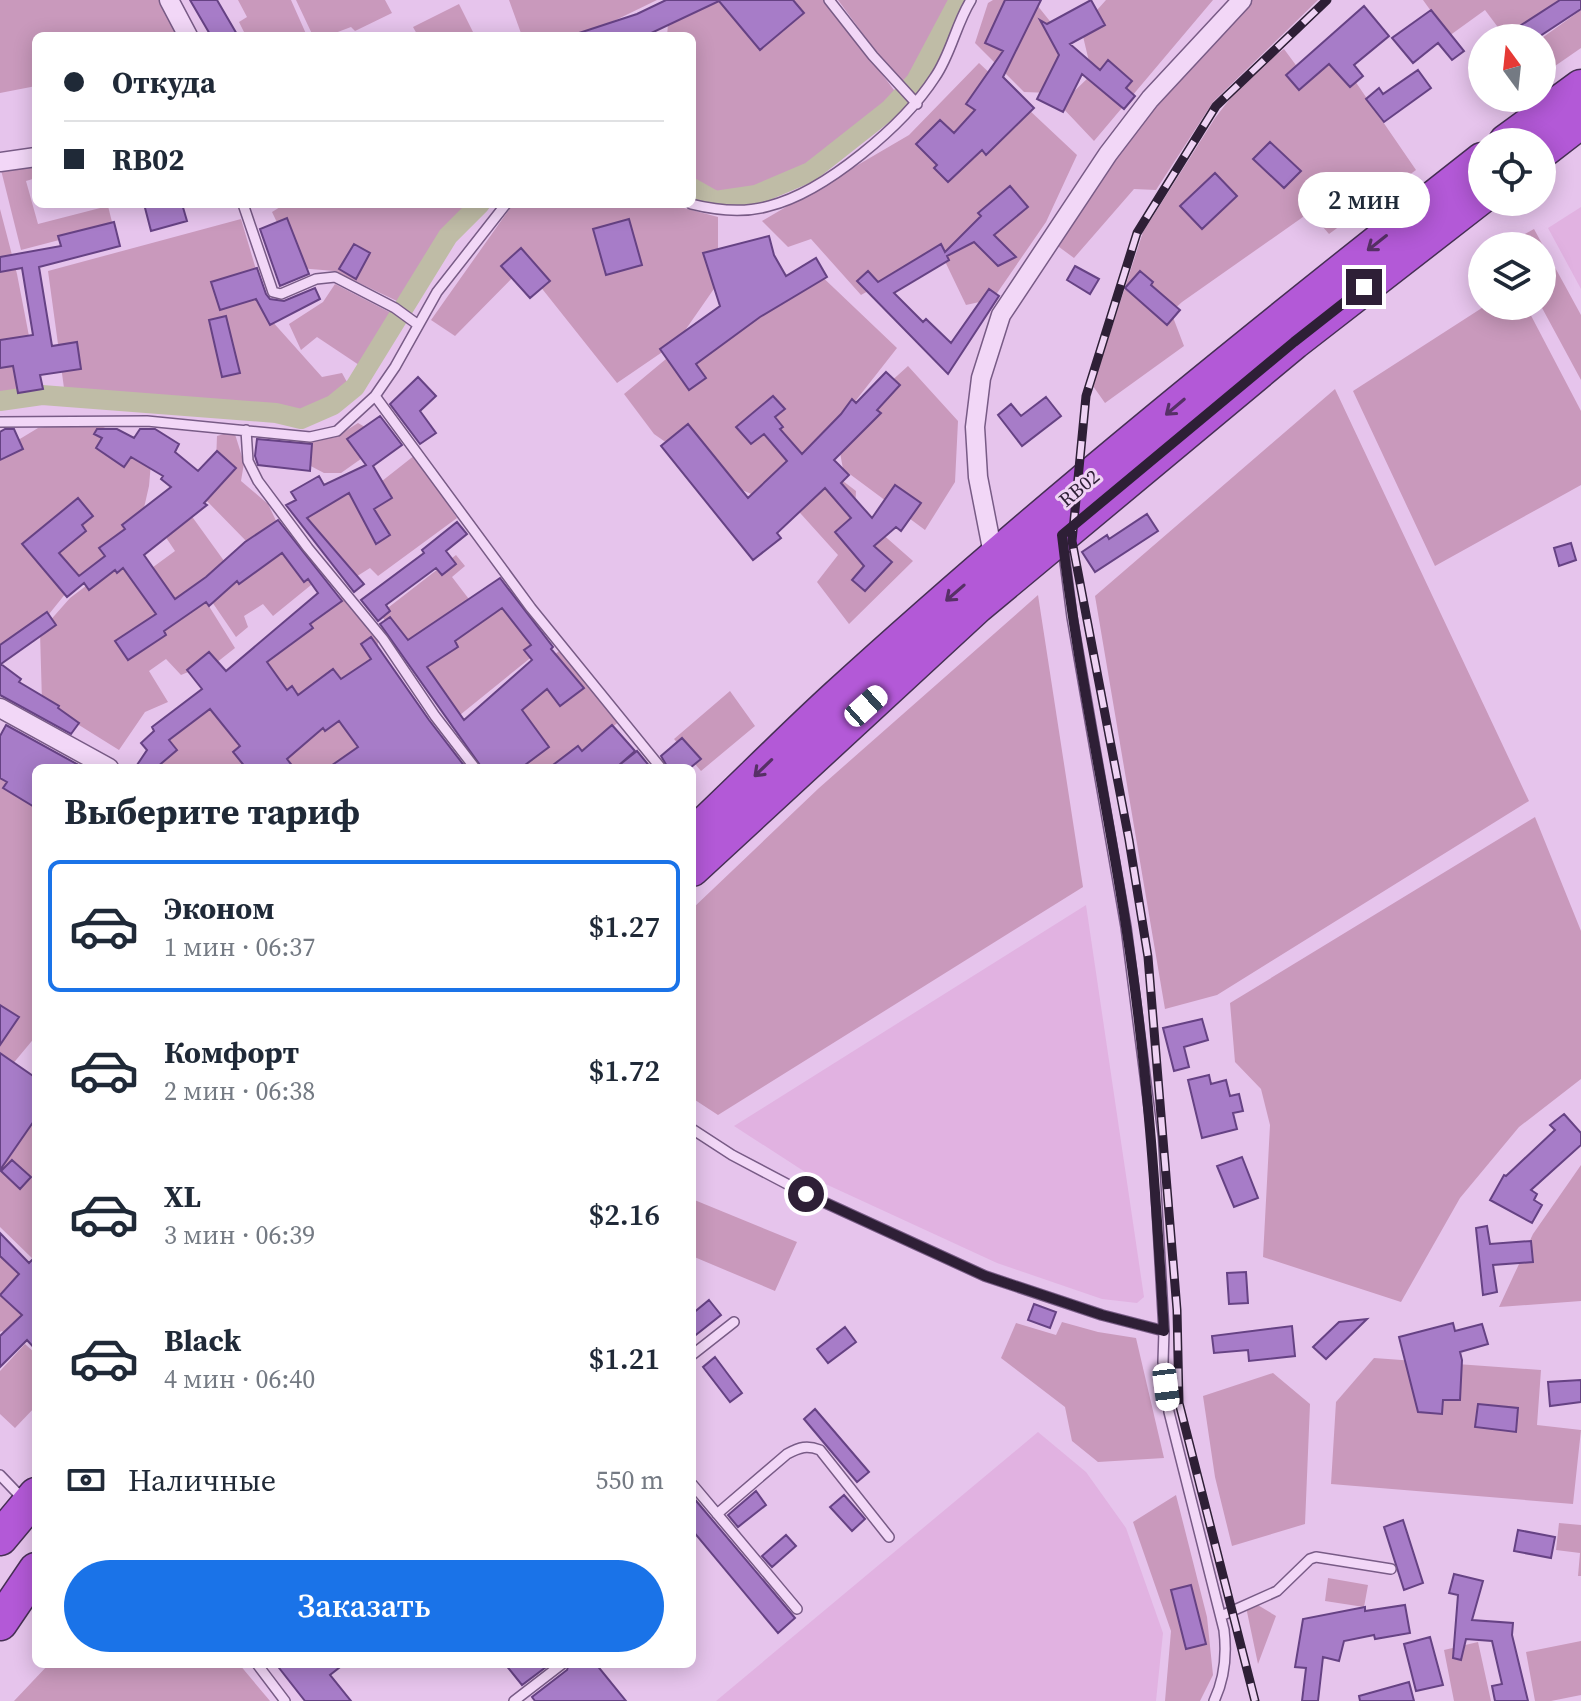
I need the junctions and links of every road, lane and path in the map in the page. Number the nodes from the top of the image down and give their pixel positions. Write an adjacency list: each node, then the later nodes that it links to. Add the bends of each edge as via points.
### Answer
1 (169, 0): 5 (street)
2 (829, 0): 7 (lane)
3 (971, 0): 7 (lane, via 938,73)
4 (1242, 0): 23 (street, via 1150,99 1001,315 981,378 975,427 978,477)
5 (186, 32)
6 (1581, 87): 9 (highway)
7 (917, 104): 14 (lane, via 837,171 785,200 745,210)
8 (1581, 121): 10 (highway)
9 (1525, 128)
10 (1556, 140)
11 (32, 158): 12 (street)
12 (0, 162)
13 (1468, 171): 23 (highway, RB02, one-way to 23, via 1278,320)
14 (696, 205)
15 (1468, 207): 22 (highway, RB02, via 1294,342)
16 (244, 208): 18 (lane, via 273,292 335,277)
17 (503, 208): 18 (lane)
18 (417, 324): 19 (lane)
19 (375, 396): 21 (lane, via 347,424 327,435); 27 (lane, via 531,608)
20 (0, 422): 21 (lane, via 147,421)
21 (246, 430): 26 (lane, via 248,461 258,481 383,639)
22 (1062, 535): 29 (highway, RB02, via 877,696); 32 (lane, via 1126,927 1153,1138)
23 (994, 559): 28 (highway, RB02, one-way to 28)
24 (0, 708): 25 (street)
25 (102, 764)
26 (472, 764)
27 (658, 764)
28 (699, 824)
29 (696, 865)
30 (696, 1132): 32 (lane, via 806,1194 985,1276)
31 (734, 1322): 33 (lane)
32 (1164, 1331): 43 (lane, via 1169,1412)
33 (696, 1352)
34 (0, 1475): 36 (lane)
35 (696, 1489): 37 (lane)
36 (32, 1500): 39 (highway)
37 (717, 1514): 38 (lane, via 787,1454 812,1447 820,1450); 42 (lane)
38 (889, 1537)
39 (0, 1538)
40 (1391, 1569): 43 (lane, via 1316,1557 1277,1591)
41 (32, 1576): 44 (highway)
42 (797, 1609)
43 (1221, 1616): 49 (lane, via 1225,1664)
44 (0, 1623)
45 (260, 1668): 47 (lane)
46 (557, 1668): 48 (lane)
47 (285, 1701)
48 (514, 1701)
49 (1214, 1701)

